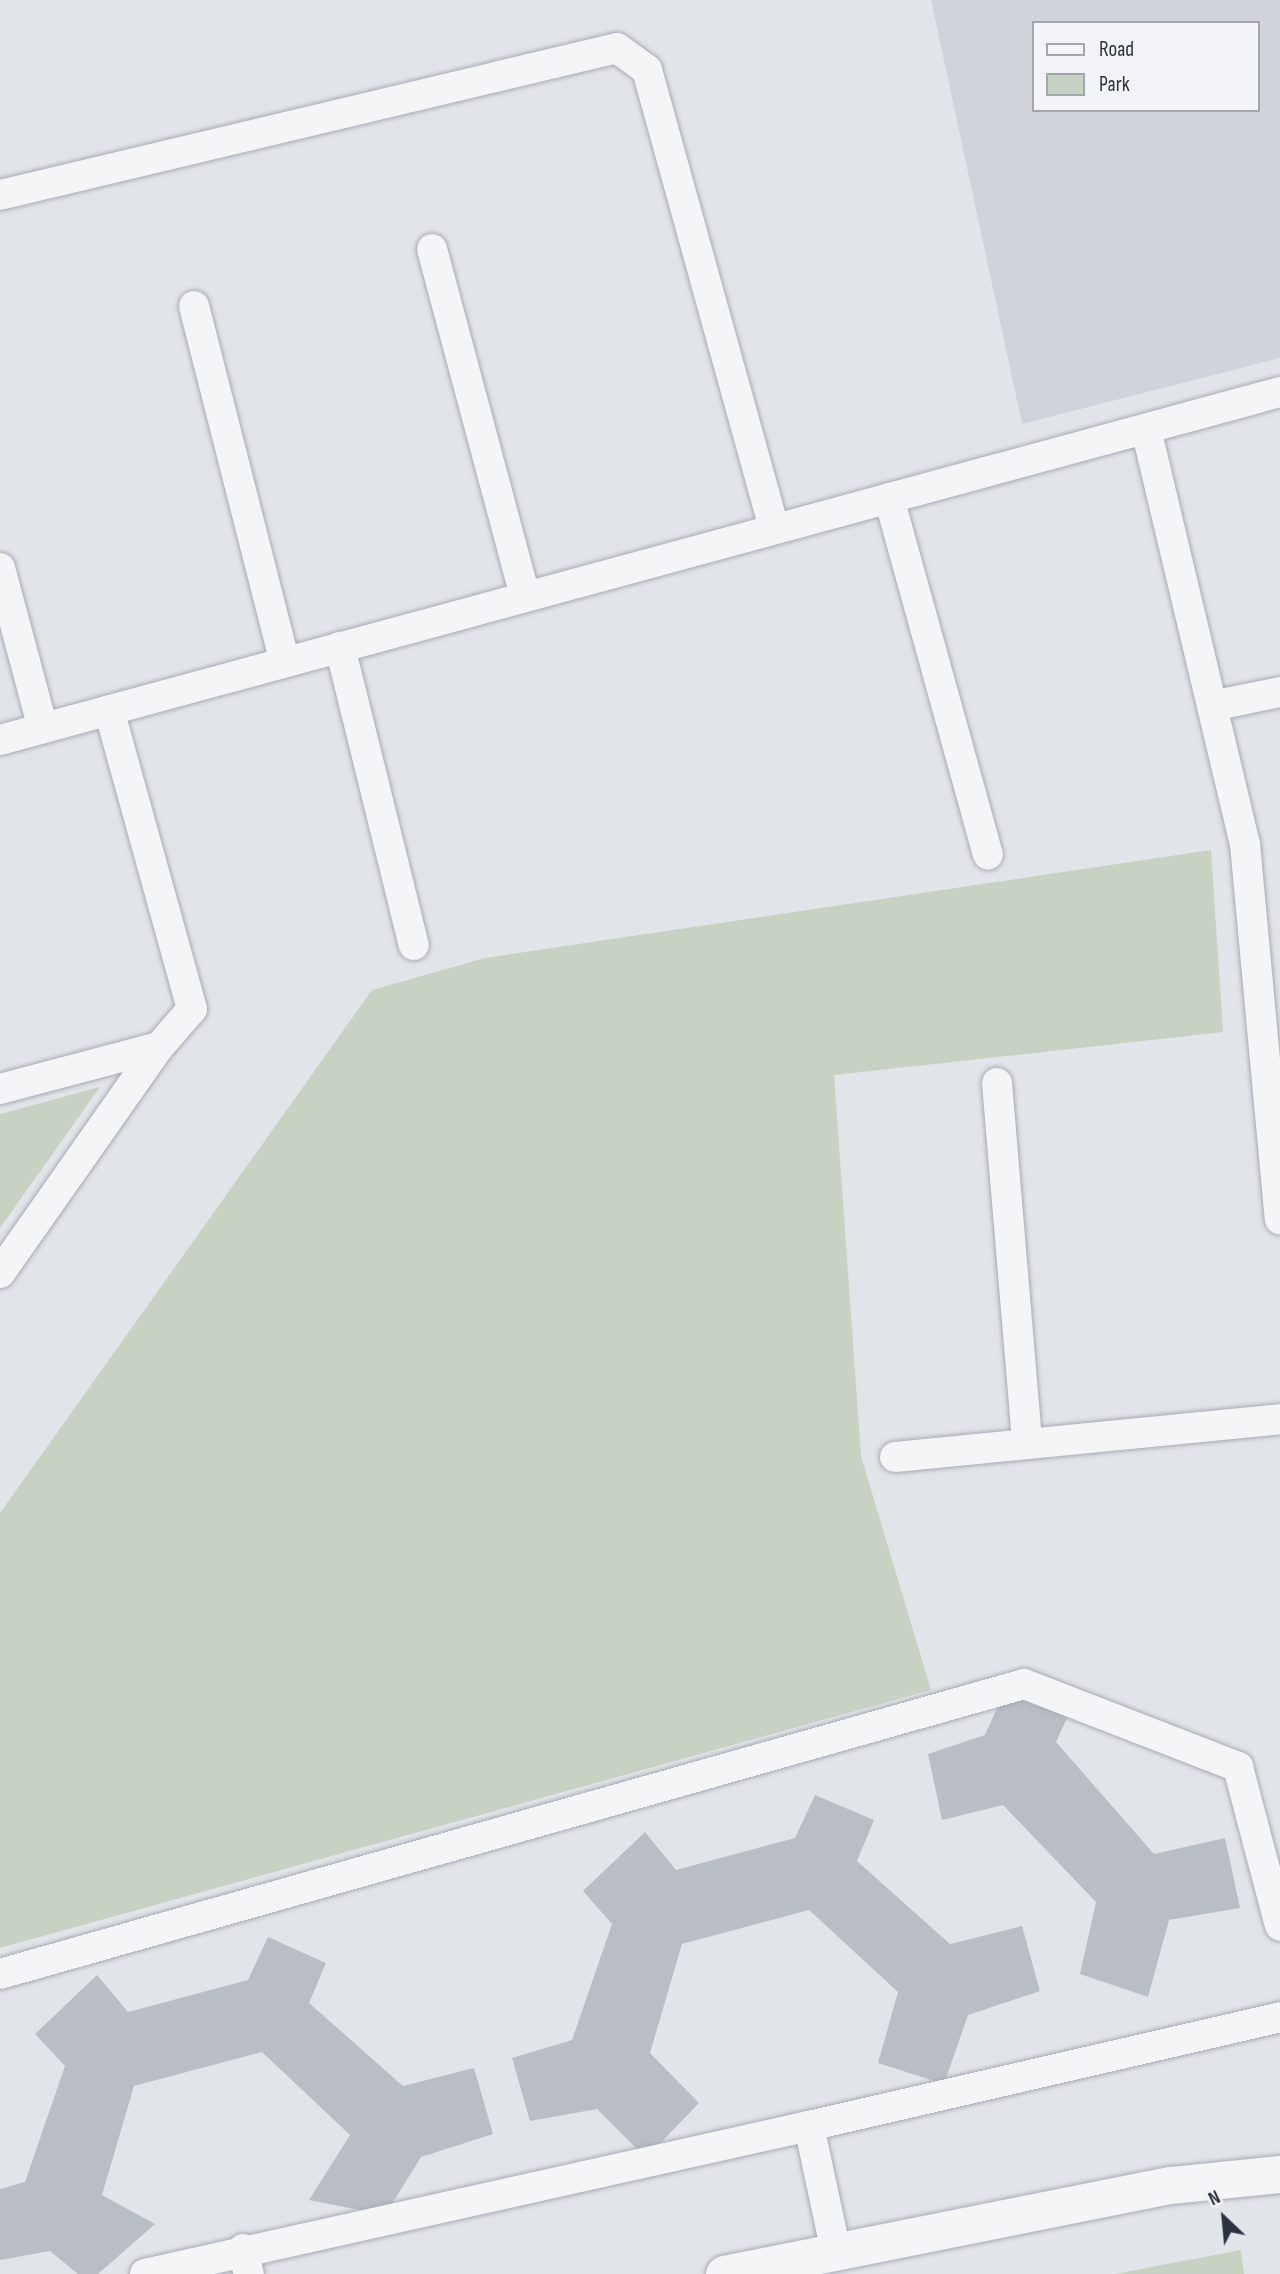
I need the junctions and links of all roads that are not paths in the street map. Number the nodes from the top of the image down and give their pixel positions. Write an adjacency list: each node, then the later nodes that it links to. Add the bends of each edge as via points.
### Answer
1 (0, 195): 7 (street, via 617,48 647,70)
2 (432, 249): 9 (street)
3 (194, 306): 11 (street)
4 (1280, 392): 5 (street)
5 (1146, 429): 6 (street); 13 (street)
6 (890, 498): 7 (street); 17 (street)
7 (774, 529): 9 (street)
8 (0, 568): 15 (street)
9 (525, 596): 10 (street)
10 (340, 647): 11 (street); 18 (street)
11 (285, 662): 14 (street)
12 (1280, 692): 13 (street)
13 (1212, 706): 19 (street, via 1245,844)
14 (109, 710): 15 (street); 20 (street, via 192,1009)
15 (43, 728): 16 (street)
16 (0, 740)
17 (988, 854)
18 (414, 945)
19 (1269, 974): 23 (street)
20 (159, 1047): 22 (street); 24 (street)
21 (997, 1083): 26 (street)
22 (0, 1089)
23 (1280, 1219)
24 (0, 1273)
25 (1280, 1419): 26 (street)
26 (1027, 1444): 27 (street)
27 (895, 1457)
28 (1280, 1926): 29 (street, via 1238,1767 1024,1684)
29 (0, 1975)
30 (1280, 2017): 31 (street)
31 (809, 2126): 33 (street); 34 (street)
32 (1280, 2174): 33 (street, via 1171,2185)
33 (836, 2252): 36 (street)
34 (246, 2262): 35 (street)
35 (145, 2274)
36 (724, 2274)

